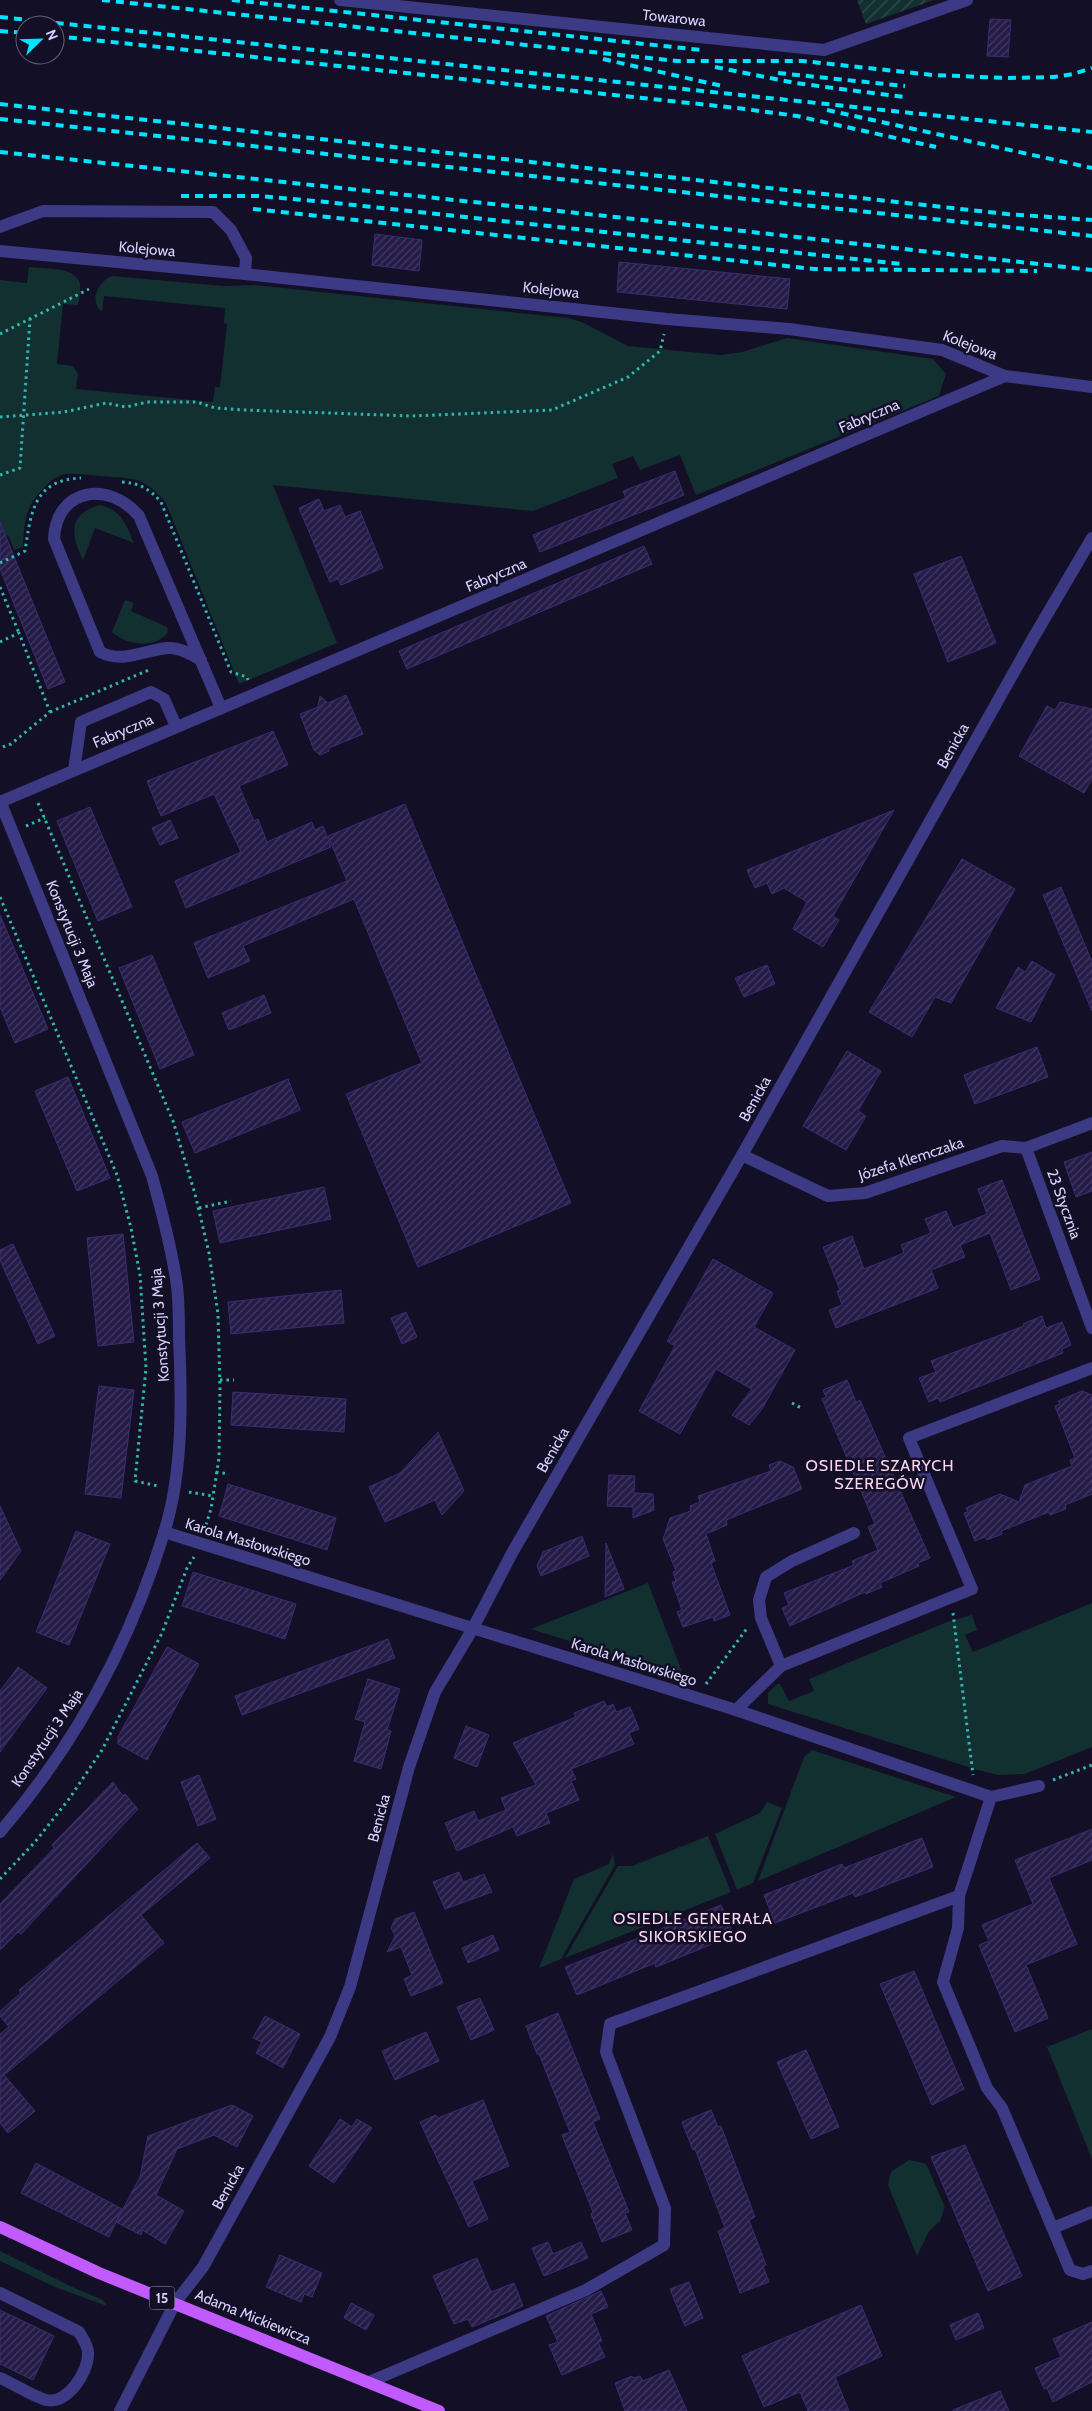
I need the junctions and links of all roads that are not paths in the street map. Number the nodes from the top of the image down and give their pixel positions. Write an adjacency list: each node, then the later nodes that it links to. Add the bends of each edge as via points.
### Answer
1 (340, 0): 2 (street, Towarowa, via 824,50)
2 (967, 0)
3 (0, 227): 5 (street, via 43,211 213,212 231,230 246,258)
4 (0, 251): 5 (street, Kolejowa)
5 (244, 274): 6 (street, Kolejowa, via 789,330 942,350)
6 (1005, 376): 7 (street, Kolejowa); 10 (street, Fabryczna)
7 (1092, 386)
8 (1092, 538): 16 (street, Benicka)
9 (201, 660): 9 (street, via 138,516 130,505 107,494 82,495 72,500 60,515 54,539 100,652 111,658 127,658 170,648); 10 (street)
10 (221, 708): 11 (street, Fabryczna)
11 (176, 726): 12 (street, Fabryczna); 12 (street, via 164,698 151,692 81,722)
12 (74, 770): 13 (street, Fabryczna)
13 (0, 802): 19 (street, Konstytucji 3 Maja, via 133,1126 152,1176 168,1238 177,1287 181,1368 180,1430)
14 (1092, 1122): 15 (street, Józefa Klemczaka)
15 (1026, 1148): 16 (street, Józefa Klemczaka, via 1002,1146 865,1193 828,1196); 17 (street, 23 Stycznia)
16 (742, 1155): 21 (street, Benicka, via 512,1553)
17 (1092, 1328)
18 (1092, 1368): 22 (street, via 909,1438 972,1589)
19 (164, 1532): 21 (street, Karola Masłowskiego); 26 (street, Konstytucji 3 Maja, via 123,1642 94,1699 74,1733)
20 (854, 1533): 22 (street, via 792,1561 766,1577 759,1600 761,1618)
21 (472, 1630): 23 (street, Karola Masłowskiego); 33 (street, Benicka, via 435,1692 412,1757 350,1987 330,2037 202,2267)
22 (781, 1666): 23 (street)
23 (736, 1710): 25 (street, Karola Masłowskiego)
24 (1039, 1786): 25 (street)
25 (991, 1797): 27 (street)
26 (0, 1832)
27 (959, 1896): 30 (street, via 958,1928 943,1982 987,2088 1002,2108); 36 (street, via 610,2024 606,2052 665,2208 664,2245 586,2290)
28 (1092, 2212): 30 (street)
29 (0, 2227): 33 (main road, Adama Mickiewicza / 15, via 99,2273)
30 (1053, 2228): 31 (street, via 1070,2270)
31 (1087, 2272)
32 (0, 2294): 37 (street, via 79,2332 86,2344 85,2368 69,2394)
33 (176, 2303): 36 (main road, Adama Mickiewicza / 15); 38 (street, Benicka)
34 (0, 2371): 37 (street, via 41,2390)
35 (0, 2378): 37 (street)
36 (369, 2382): 39 (main road, Adama Mickiewicza / 15)
37 (44, 2406)
38 (120, 2411)
39 (439, 2411)

